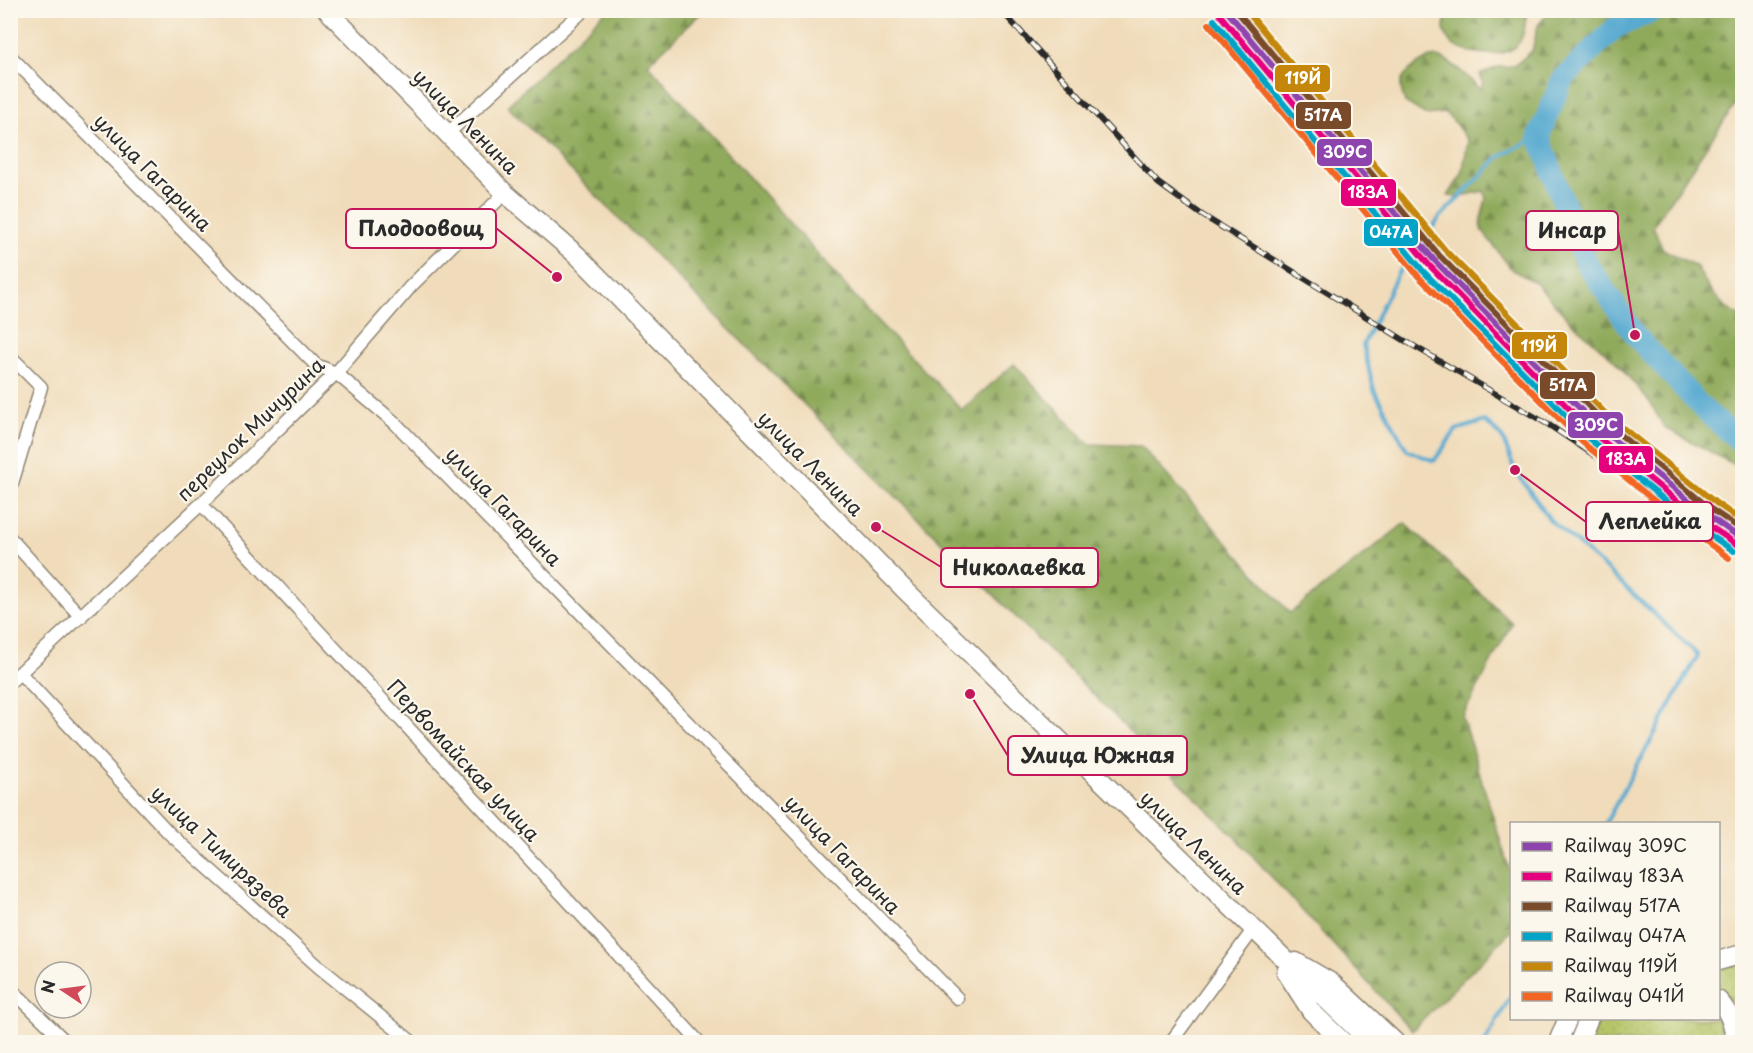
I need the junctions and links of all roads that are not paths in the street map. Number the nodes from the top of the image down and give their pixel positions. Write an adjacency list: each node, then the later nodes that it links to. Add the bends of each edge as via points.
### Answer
1 (327, 10): 4 (main road, улица Ленина)
2 (584, 10): 4 (street)
3 (10, 56): 7 (street, улица Гагарина, via 316,365)
4 (448, 133): 5 (main road, улица Ленина)
5 (505, 193): 7 (street, переулок Мичурина, via 411,286); 13 (main road, улица Ленина, via 578,256 903,588)
6 (10, 356): 8 (street, via 41,387)
7 (336, 373): 9 (street, переулок Мичурина); 18 (street, улица Гагарина, via 394,422)
8 (10, 490)
9 (201, 504): 11 (street, переулок Мичурина); 25 (street, Первомайская улица)
10 (10, 538): 11 (street)
11 (81, 616): 12 (street, переулок Мичурина)
12 (15, 678): 24 (street, улица Тимирязева, via 169,833 319,967)
13 (1253, 930): 14 (main road, улица Ленина); 26 (street)
14 (1268, 946): 27 (main road, via 1311,1011); 28 (main road, улица Ленина); 29 (main road, via 1332,983)
15 (1743, 954): 16 (main road)
16 (1720, 961)
17 (10, 988): 23 (street)
18 (957, 998)
19 (1720, 1001): 32 (main road, via 1728,1010)
20 (1567, 1020): 30 (main road)
21 (1588, 1020): 31 (main road)
22 (1743, 1034): 32 (main road)
23 (66, 1042)
24 (412, 1042)
25 (699, 1042)
26 (1171, 1042)
27 (1343, 1042)
28 (1370, 1042)
29 (1395, 1042)
30 (1558, 1042)
31 (1579, 1042)
32 (1737, 1042)

